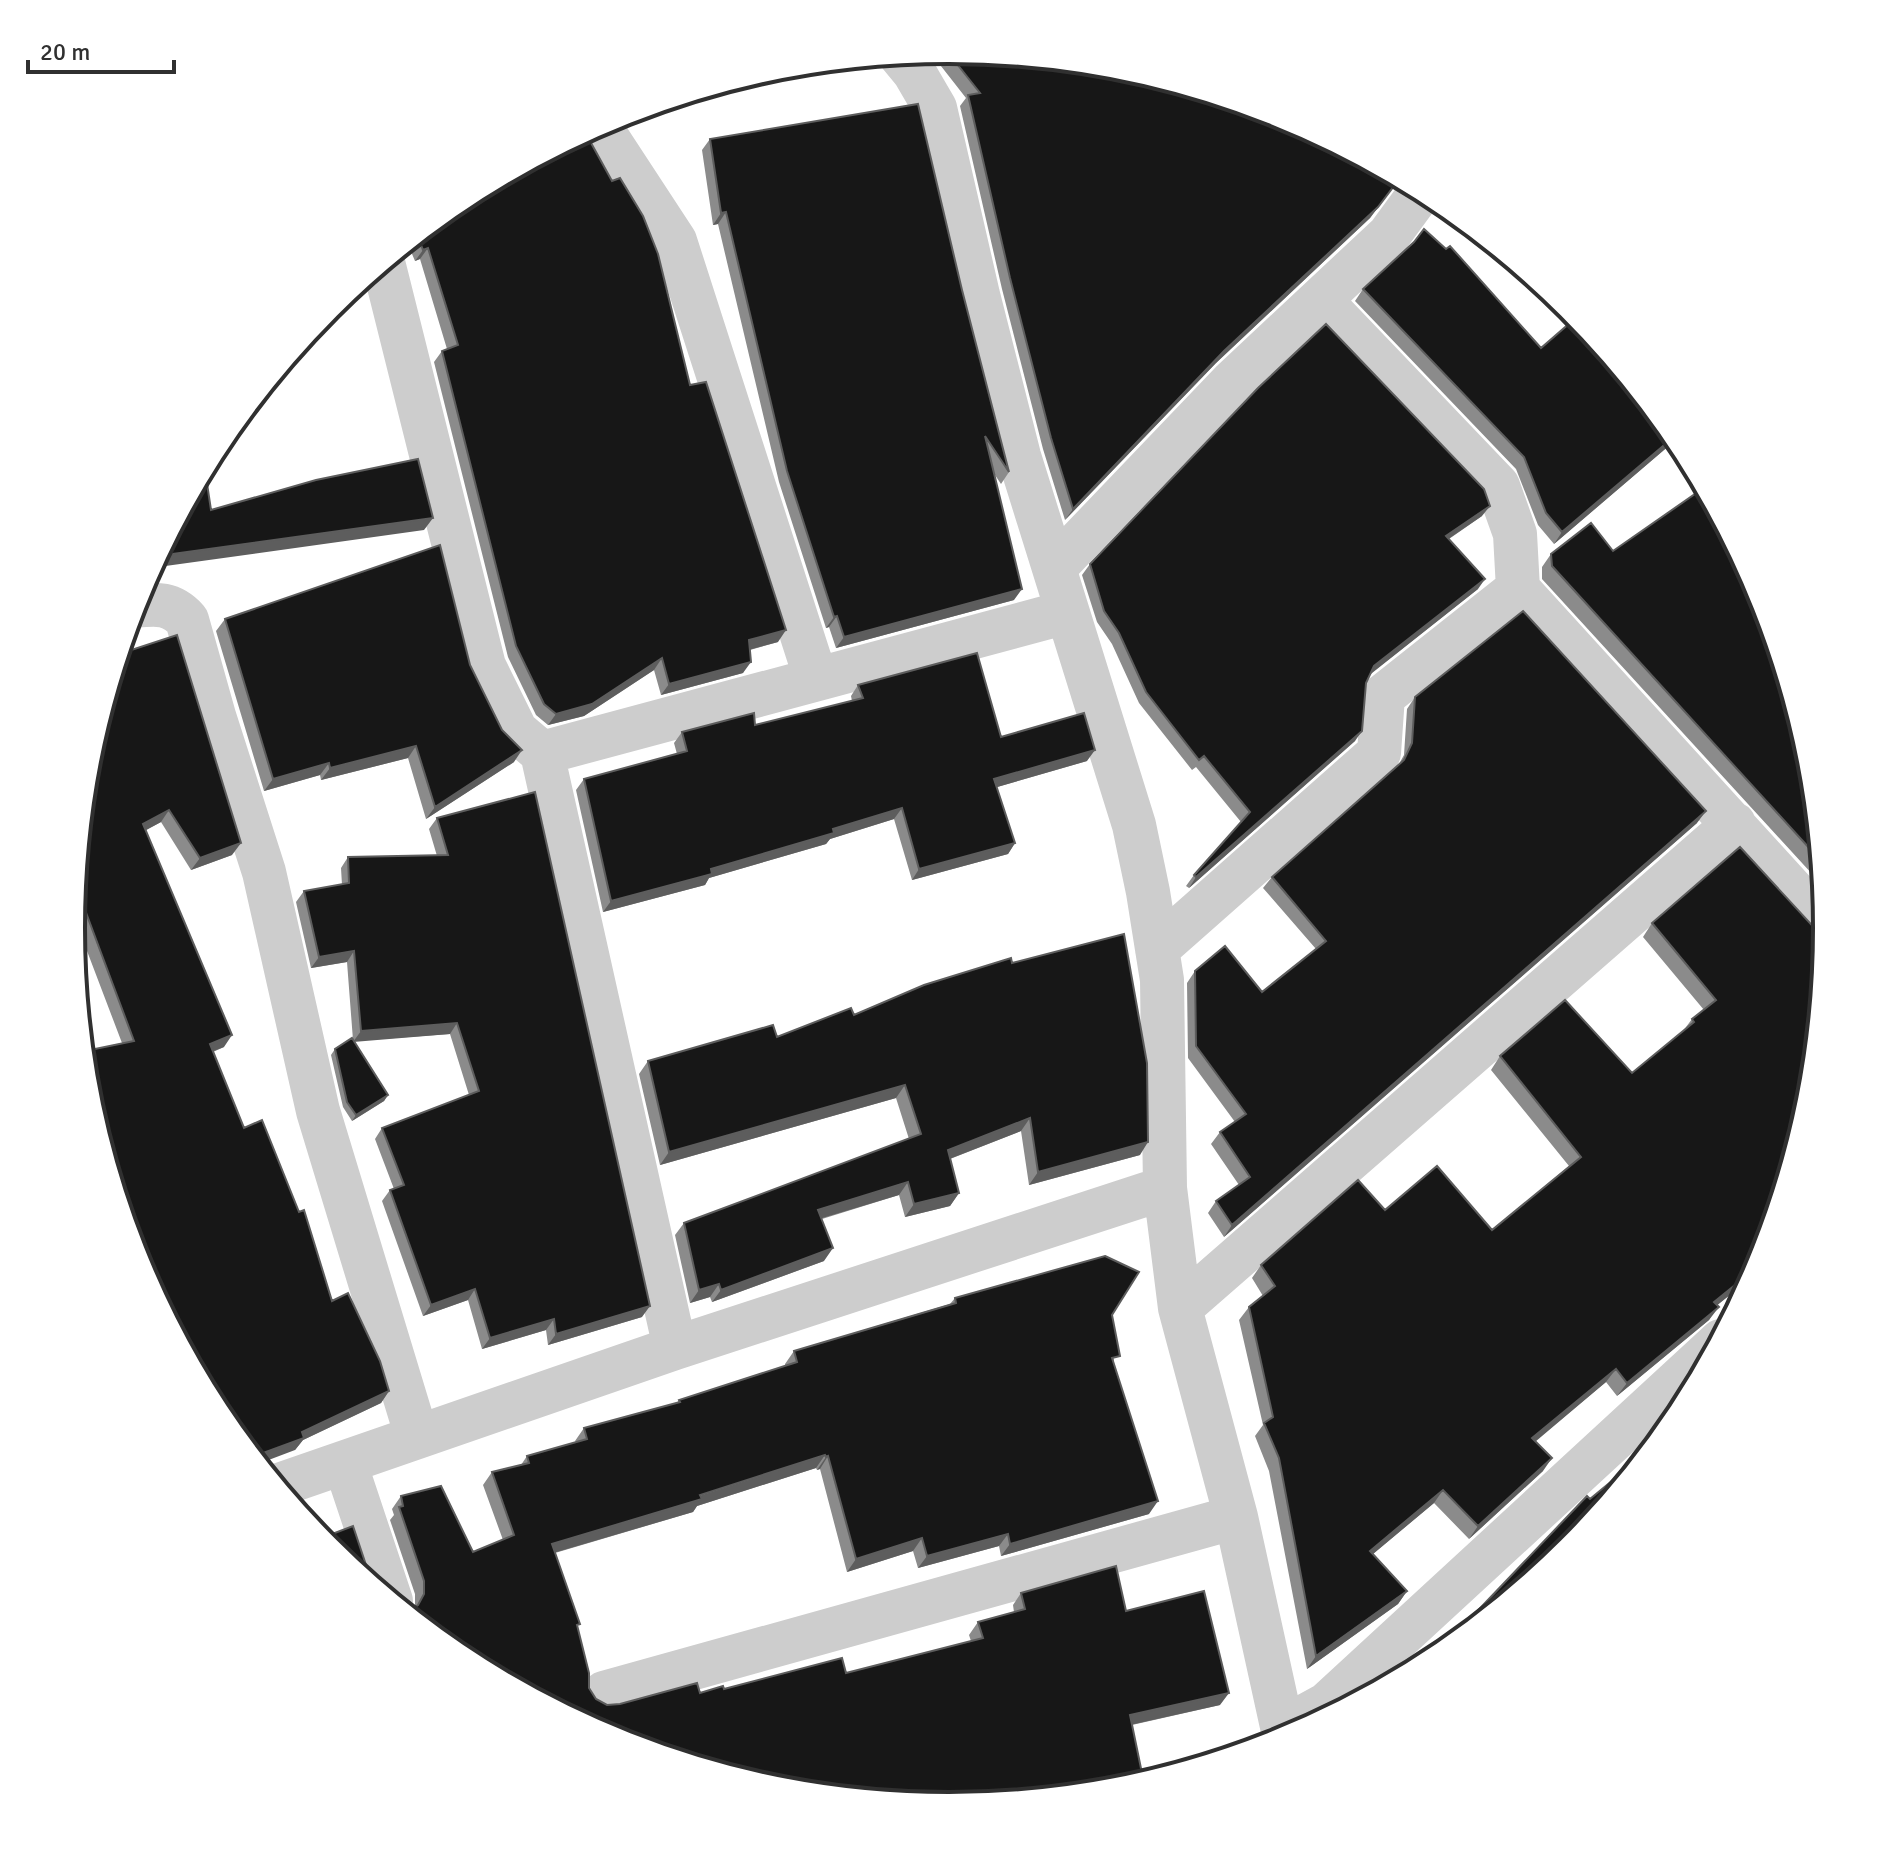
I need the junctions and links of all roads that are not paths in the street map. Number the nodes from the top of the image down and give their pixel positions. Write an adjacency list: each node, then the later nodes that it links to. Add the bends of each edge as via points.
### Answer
1 (909, 65): 6 (street, via 935,108 978,295)
2 (606, 136): 10 (street, via 675,241)
3 (1414, 200): 5 (street, via 1389,235)
4 (386, 273): 11 (street, via 484,666 516,731)
5 (1320, 300): 6 (street, via 1233,381); 7 (street, via 1498,486 1515,534)
6 (1054, 568): 9 (street)
7 (1518, 589): 12 (street); 14 (street, via 1383,696 1379,753)
8 (149, 604): 19 (street, via 176,608 187,620 264,872 318,1111)
9 (1067, 612): 10 (street); 14 (street, via 1134,825)
10 (816, 679): 11 (street)
11 (542, 753): 17 (street)
12 (1734, 824): 13 (street); 16 (street)
13 (1813, 913)
14 (1157, 949): 15 (street)
15 (1165, 1188): 16 (street); 17 (street)
16 (1180, 1308): 22 (street)
17 (675, 1348): 19 (street)
18 (1696, 1364): 25 (street)
19 (417, 1437): 20 (street)
20 (345, 1463): 21 (street); 23 (street)
21 (286, 1482)
22 (1236, 1517): 24 (street); 26 (street)
23 (385, 1583)
24 (604, 1693)
25 (1318, 1710)
26 (1282, 1726)

